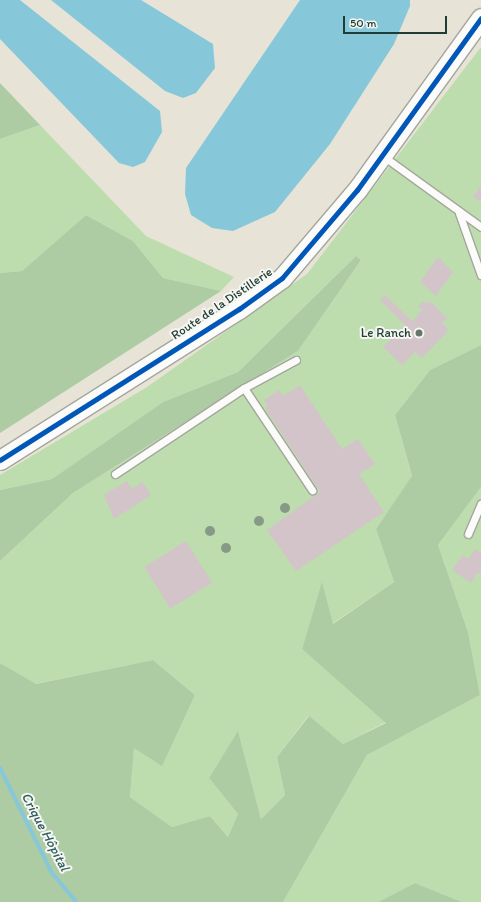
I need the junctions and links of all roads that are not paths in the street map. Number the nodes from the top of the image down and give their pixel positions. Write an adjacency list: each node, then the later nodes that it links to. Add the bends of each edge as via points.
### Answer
1 (481, 18): 2 (street, Route de la Distillerie)
2 (382, 155): 3 (lane); 8 (street, Route de la Distillerie, via 319,238 282,278 239,309)
3 (459, 213): 4 (lane); 5 (lane)
4 (481, 227)
5 (481, 275)
6 (296, 360): 7 (lane)
7 (244, 388): 9 (lane); 10 (lane)
8 (0, 460)
9 (115, 474)
10 (312, 490)
11 (481, 504): 12 (lane)
12 (468, 534)

